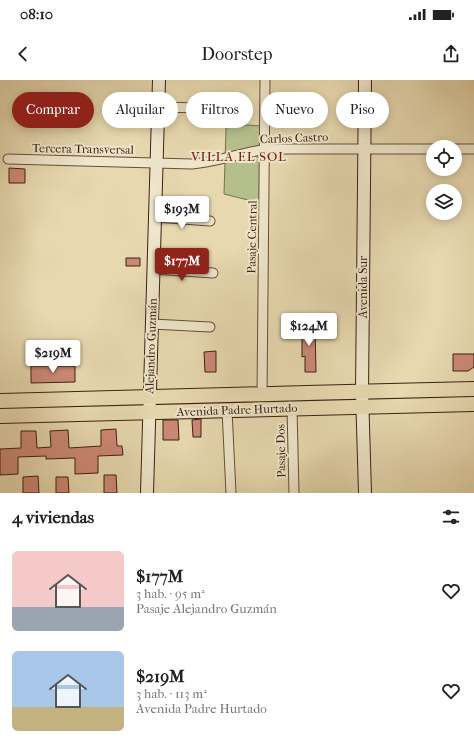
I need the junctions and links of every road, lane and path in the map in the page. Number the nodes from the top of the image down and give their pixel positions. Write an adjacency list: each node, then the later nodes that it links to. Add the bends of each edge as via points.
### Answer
1 (159, 80): 4 (street, Alejandro Guzmán)
2 (265, 80): 10 (street, Pasaje Central)
3 (365, 80): 6 (street, Avenida Sur)
4 (159, 92)
5 (157, 128): 12 (street, Alejandro Guzmán)
6 (364, 149): 7 (street, Carlos Castro); 10 (street, Carlos Castro); 20 (street, Avenida Sur)
7 (426, 149)
8 (462, 149): 9 (street)
9 (474, 149)
10 (265, 150): 12 (street, Carlos Castro, via 201,163); 21 (street, Pasaje Central)
11 (8, 159): 12 (street, Tercera Transversal)
12 (156, 162): 13 (street, Alejandro Guzmán)
13 (155, 217): 14 (street); 15 (street, Alejandro Guzmán)
14 (210, 221)
15 (153, 269): 16 (street); 17 (street, Alejandro Guzmán)
16 (213, 273)
17 (152, 324): 18 (street); 22 (street, Alejandro Guzmán)
18 (210, 327)
19 (474, 389): 20 (main road, Avenida Padre Hurtado)
20 (362, 392): 21 (main road, Avenida Padre Hurtado); 25 (street, Avenida Sur)
21 (262, 395): 22 (main road, Avenida Padre Hurtado)
22 (149, 396): 23 (main road, Avenida Padre Hurtado); 28 (street, Alejandro Guzmán)
23 (0, 401)
24 (474, 404): 25 (main road, Avenida Padre Hurtado)
25 (363, 406): 26 (main road, Avenida Padre Hurtado); 33 (street, Avenida Sur)
26 (292, 408): 27 (main road, Avenida Padre Hurtado); 32 (street, Pasaje Dos)
27 (227, 410): 28 (main road, Avenida Padre Hurtado); 31 (street)
28 (149, 412): 29 (main road, Avenida Padre Hurtado); 30 (street, Alejandro Guzmán)
29 (0, 416)
30 (147, 493)
31 (231, 493)
32 (294, 493)
33 (365, 493)

